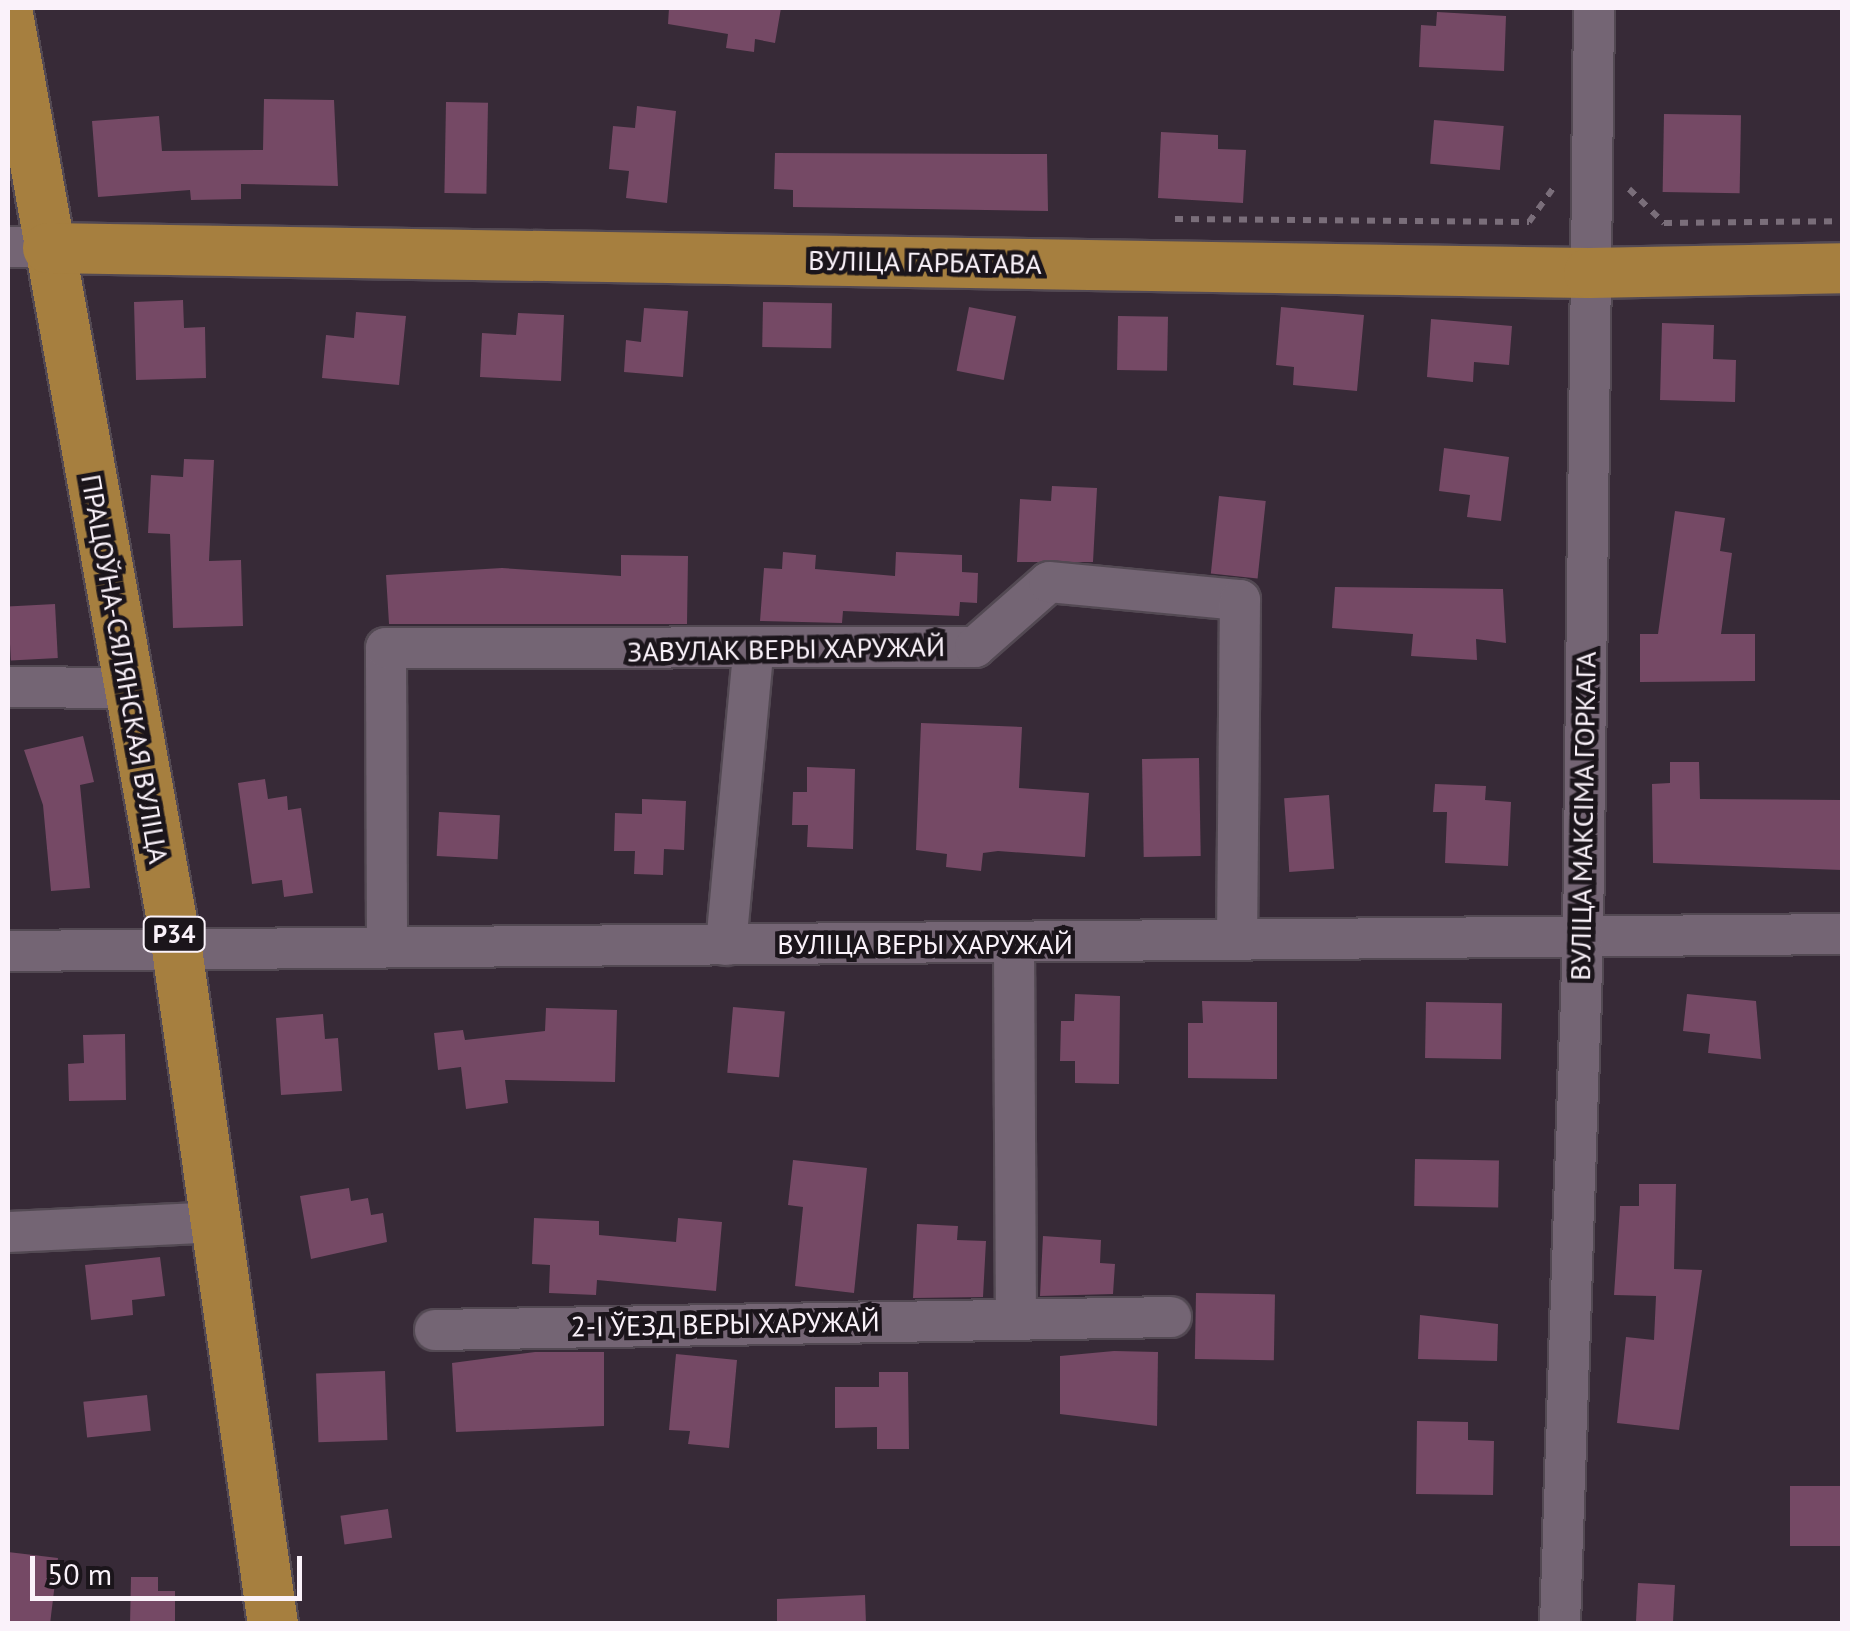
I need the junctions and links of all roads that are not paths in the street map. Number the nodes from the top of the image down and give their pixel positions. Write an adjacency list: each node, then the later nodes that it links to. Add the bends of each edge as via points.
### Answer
1 (1594, 8): 5 (street, ВУЛІЦА МАКСІМА ГОРКАГА)
2 (8, 14): 3 (main road, ПРАЦОЎНА-СЯЛЯНСКАЯ ВУЛІЦА / Р34)
3 (28, 248): 5 (main road, ВУЛІЦА ГАРБАТАВА); 8 (main road, ПРАЦОЎНА-СЯЛЯНСКАЯ ВУЛІЦА / Р34)
4 (1842, 268): 5 (main road, ВУЛІЦА ГАРБАТАВА)
5 (1589, 272): 11 (street, ВУЛІЦА МАКСІМА ГОРКАГА)
6 (753, 652): 10 (street, ЗАВУЛАК ВЕРЫ ХАРУЖАЙ, via 975,646 1049,582 1240,600); 12 (street, ЗАВУЛАК ВЕРЫ ХАРУЖАЙ, via 386,648); 13 (street)
7 (8, 687): 8 (street)
8 (129, 688): 15 (main road, ПРАЦОЎНА-СЯЛЯНСКАЯ ВУЛІЦА / Р34)
9 (1842, 934): 11 (street, ВУЛІЦА ВЕРЫ ХАРУЖАЙ)
10 (1237, 937): 11 (street, ВУЛІЦА ВЕРЫ ХАРУЖАЙ); 14 (street, ВУЛІЦА ВЕРЫ ХАРУЖАЙ)
11 (1583, 938): 23 (street, ВУЛІЦА МАКСІМА ГОРКАГА)
12 (387, 944): 13 (street, ВУЛІЦА ВЕРЫ ХАРУЖАЙ); 15 (street, ВУЛІЦА ВЕРЫ ХАРУЖАЙ)
13 (726, 944): 14 (street, ВУЛІЦА ВЕРЫ ХАРУЖАЙ)
14 (1014, 945): 19 (street)
15 (177, 949): 16 (street, ВУЛІЦА ВЕРЫ ХАРУЖАЙ); 17 (main road, ПРАЦОЎНА-СЯЛЯНСКАЯ ВУЛІЦА / Р34)
16 (8, 952)
17 (217, 1222): 18 (street); 22 (main road, ПРАЦОЎНА-СЯЛЯНСКАЯ ВУЛІЦА / Р34)
18 (8, 1232)
19 (1016, 1317): 20 (street, 2-І ЎЕЗД ВЕРЫ ХАРУЖАЙ); 21 (street, 2-І ЎЕЗД ВЕРЫ ХАРУЖАЙ)
20 (1171, 1317)
21 (434, 1330)
22 (273, 1624)
23 (1560, 1624)

